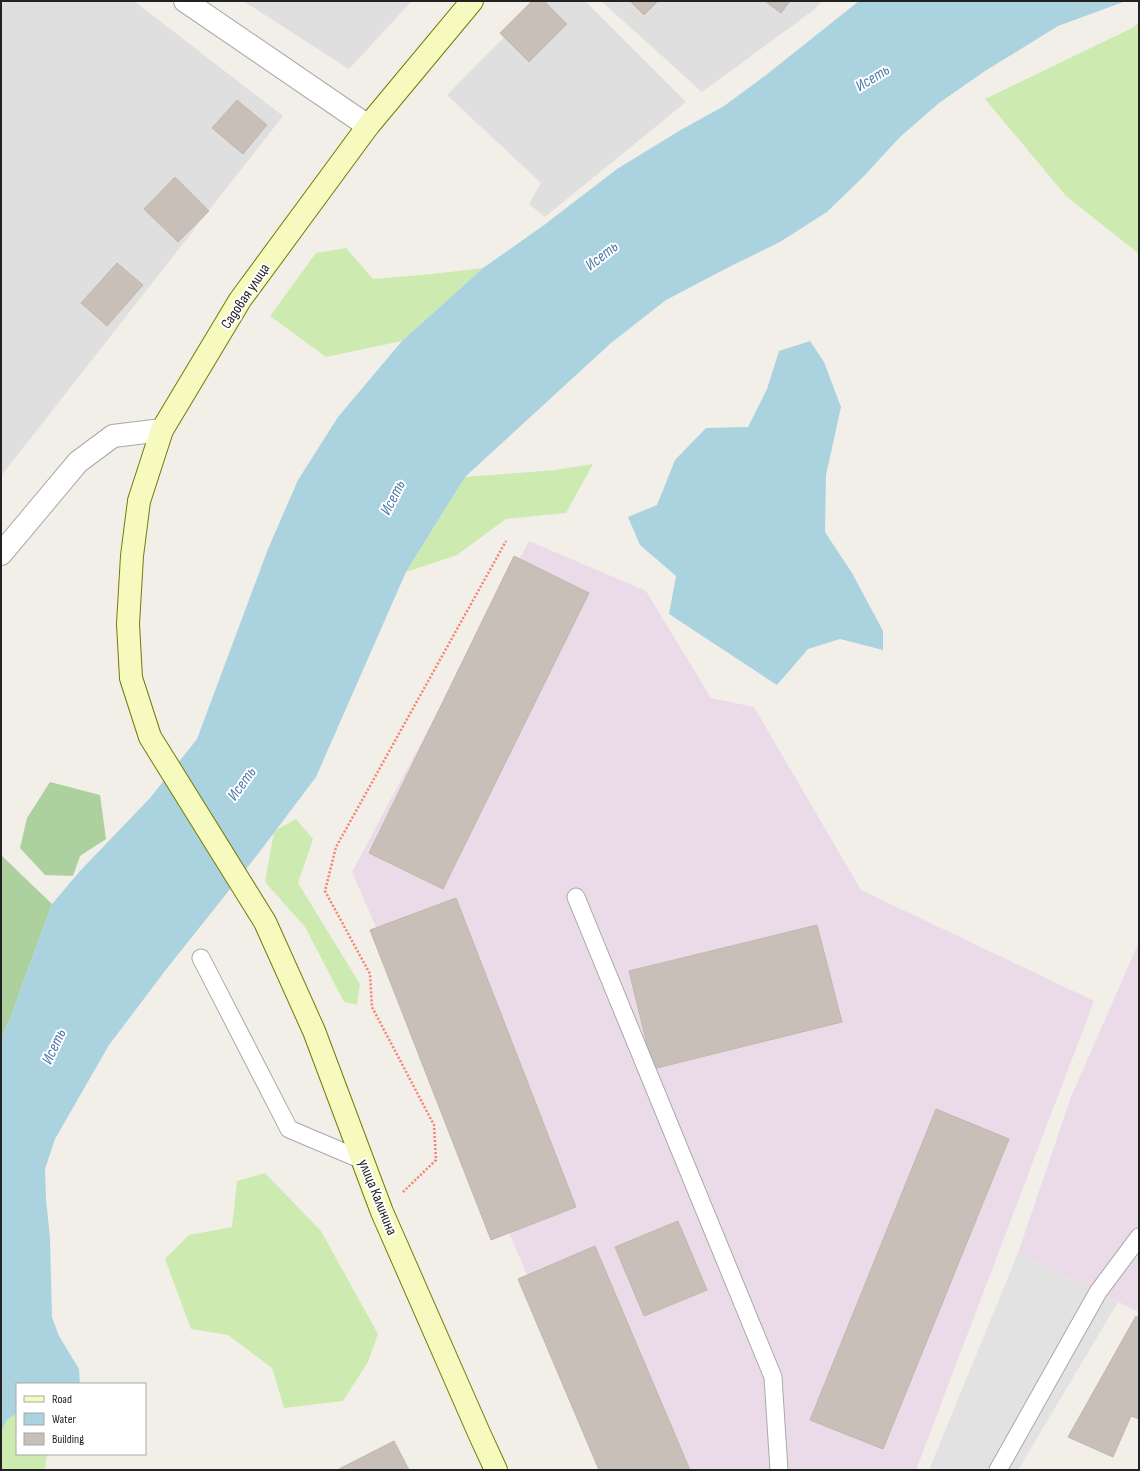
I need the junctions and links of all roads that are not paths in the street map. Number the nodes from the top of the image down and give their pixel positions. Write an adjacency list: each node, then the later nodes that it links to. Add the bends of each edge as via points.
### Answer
1 (185, 1): 3 (street)
2 (472, 1): 3 (main road, Садовая улица)
3 (368, 126): 4 (main road, Садовая улица, via 240,300)
4 (162, 430): 5 (street, via 113,436 78,462); 6 (main road, Садовая улица, via 139,501 132,556 128,624 131,678)
5 (1, 554)
6 (150, 736): 9 (main road, улица Калинина, via 265,922 314,1031)
7 (576, 897): 12 (lane, via 773,1377)
8 (201, 958): 9 (lane, via 289,1129)
9 (362, 1160): 11 (main road, улица Калинина, via 382,1212)
10 (1139, 1237): 13 (lane, via 1098,1292)
11 (496, 1470)
12 (779, 1470)
13 (998, 1470)

